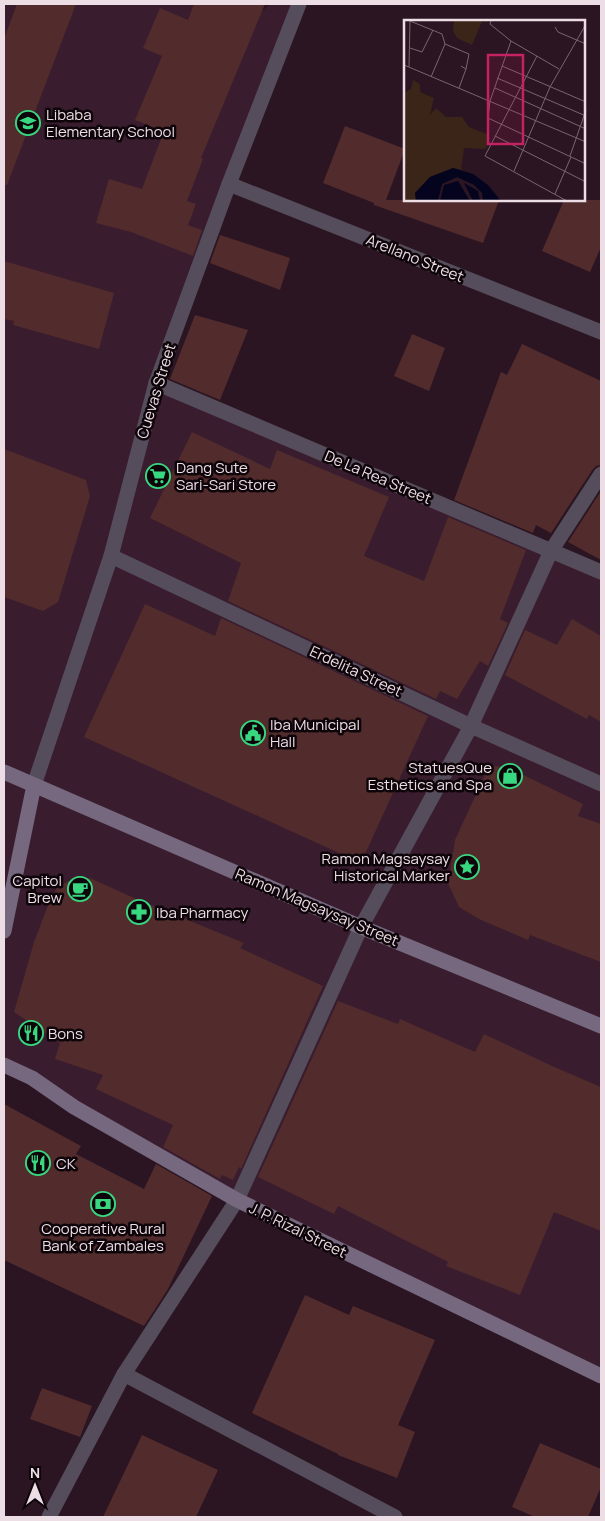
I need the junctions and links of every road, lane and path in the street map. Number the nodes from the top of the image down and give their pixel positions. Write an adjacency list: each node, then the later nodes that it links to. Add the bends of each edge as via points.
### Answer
1 (299, 4): 2 (street, Cuevas Street)
2 (229, 184): 3 (street, Arellano Street); 4 (street, Cuevas Street)
3 (601, 332)
4 (156, 383): 6 (street, De La Rea Street); 7 (street, Cuevas Street)
5 (601, 474): 6 (street)
6 (551, 551): 8 (street, De La Rea Street); 9 (street)
7 (111, 556): 9 (street, Erdelita Street); 12 (street, Cuevas Street)
8 (601, 572)
9 (471, 726): 11 (street, Erdelita Street); 13 (street)
10 (4, 772): 12 (main road, Ramon Magsaysay Street)
11 (601, 784)
12 (34, 785): 13 (main road, Ramon Magsaysay Street); 14 (main road)
13 (361, 927): 15 (main road, Ramon Magsaysay Street); 17 (street)
14 (4, 931)
15 (601, 1026)
16 (4, 1065): 17 (main road, J. P. Rizal Street, via 32,1078 74,1107)
17 (237, 1200): 18 (street); 19 (main road, J. P. Rizal Street)
18 (124, 1374): 20 (street); 21 (street)
19 (601, 1376)
20 (49, 1517)
21 (395, 1517)

